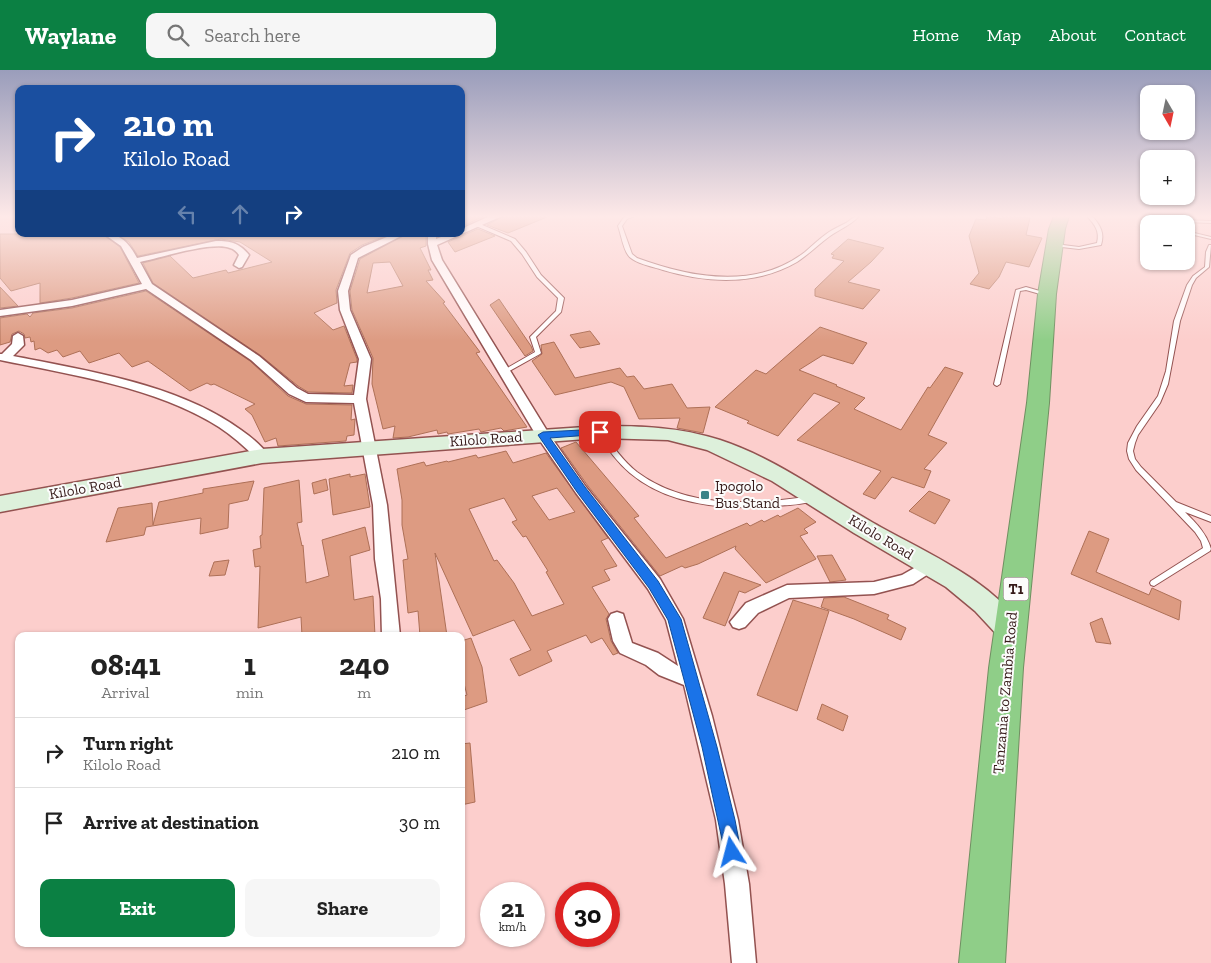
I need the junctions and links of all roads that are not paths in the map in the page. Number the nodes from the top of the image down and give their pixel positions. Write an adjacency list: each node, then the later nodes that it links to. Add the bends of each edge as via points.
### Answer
1 (132, 258): 11 (street)
2 (153, 258): 11 (street)
3 (243, 258): 12 (street)
4 (354, 258): 20 (street, via 343,291 345,310 365,359)
5 (436, 258): 18 (street)
6 (527, 258): 18 (lane, via 539,276 561,298 559,311 534,338 538,353)
7 (633, 258): 8 (lane, via 690,275 740,279 773,271)
8 (798, 258)
9 (1053, 258): 14 (highway, Tanzania to Zambia Road / T1)
10 (1208, 258): 26 (lane, via 1207,266 1193,279 1178,314 1161,398 1132,441 1130,452 1138,468)
11 (134, 262): 13 (street)
12 (239, 265)
13 (148, 286): 15 (street, via 72,303); 20 (street, via 255,358 300,395 316,399)
14 (1047, 294): 19 (lane, via 1026,288 1018,290); 33 (highway, Tanzania to Zambia Road / T1, via 1038,403)
15 (0, 313)
16 (18, 336): 17 (street, via 18,345)
17 (3, 358): 24 (street, via 168,395 220,421)
18 (504, 372): 22 (street)
19 (997, 384)
20 (360, 399): 23 (street)
21 (600, 432): 22 (main road, Kilolo Road); 25 (main road, Kilolo Road, via 648,432 693,438 744,458); 25 (lane, via 617,457 635,474 674,494 749,506)
22 (543, 435): 23 (main road, Kilolo Road); 35 (street, via 669,608)
23 (369, 448): 24 (main road, Kilolo Road); 34 (street, via 380,505)
24 (262, 456): 27 (main road, Kilolo Road)
25 (818, 498): 29 (main road, Kilolo Road)
26 (1171, 503): 28 (lane); 30 (lane, via 1199,533 1207,549)
27 (0, 504)
28 (1211, 519)
29 (930, 566): 32 (street, via 907,580 874,588 787,592 752,608); 33 (main road, Kilolo Road, via 967,588)
30 (1154, 583)
31 (617, 619): 35 (street, via 626,648)
32 (739, 622)
33 (1010, 631): 37 (highway, Tanzania to Zambia Road / T1)
34 (392, 632)
35 (692, 680): 36 (street, via 727,820)
36 (744, 963)
37 (982, 963)

